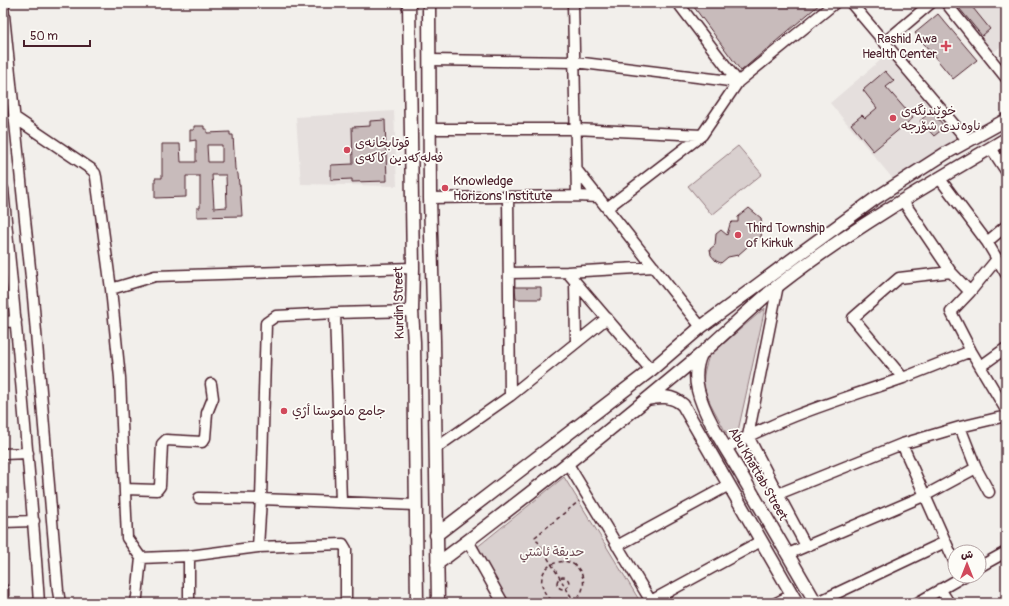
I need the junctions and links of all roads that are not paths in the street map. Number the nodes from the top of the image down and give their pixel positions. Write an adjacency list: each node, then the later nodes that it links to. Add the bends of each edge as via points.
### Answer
1 (409, 3): 39 (main road, Kurdin Street)
2 (429, 3): 12 (main road)
3 (573, 3): 13 (street)
4 (678, 3): 15 (street)
5 (835, 3): 15 (street)
6 (851, 3): 10 (street)
7 (931, 3): 10 (street)
8 (946, 3): 14 (street)
9 (3, 6): 11 (street)
10 (885, 42): 22 (street)
11 (6, 56): 16 (street)
12 (430, 60): 13 (street); 18 (main road)
13 (575, 62): 15 (street); 19 (street)
14 (1006, 78)
15 (738, 82): 20 (street)
16 (14, 117): 46 (street, via 95,173); 105 (street, via 33,298)
17 (1006, 120): 22 (main road)
18 (431, 129): 19 (street); 31 (main road)
19 (575, 129): 20 (street); 24 (street)
20 (702, 135): 33 (street)
21 (1006, 139): 23 (main road)
22 (968, 141): 53 (main road, via 876,198)
23 (991, 148): 25 (street); 26 (main road)
24 (576, 169): 28 (street); 30 (street)
25 (1006, 171)
26 (940, 179): 32 (main road); 35 (street)
27 (3, 189): 36 (street)
28 (576, 196): 29 (street); 30 (street)
29 (508, 197): 31 (street); 42 (street)
30 (598, 197): 33 (street)
31 (430, 198): 54 (main road)
32 (903, 201): 41 (street); 45 (main road)
33 (607, 208): 38 (street)
34 (1006, 226): 35 (street)
35 (987, 242): 37 (street)
36 (6, 251): 51 (street)
37 (997, 259): 43 (street); 47 (street)
38 (654, 267): 40 (street); 53 (street)
39 (413, 268): 46 (street, via 155,276); 48 (main road, Kurdin Street)
40 (567, 272): 42 (street); 44 (street)
41 (951, 272): 47 (street); 62 (street, via 899,278 853,318)
42 (509, 273): 64 (street)
43 (1006, 274)
44 (575, 282): 50 (street); 56 (street)
45 (778, 285): 59 (main road); 71 (street)
46 (111, 289): 80 (street, via 120,378)
47 (970, 292): 58 (street, via 951,312)
48 (412, 311): 49 (street); 55 (main road, Kurdin Street)
49 (335, 313): 85 (street, via 276,316 266,323); 86 (street)
50 (607, 318): 56 (street); 61 (street)
51 (16, 321): 52 (street); 75 (street)
52 (3, 322)
53 (701, 326): 61 (main road)
54 (434, 340): 55 (main road); 73 (main road)
55 (414, 342): 87 (main road, Kurdin Street)
56 (576, 343): 64 (street)
57 (1006, 348): 60 (street)
58 (971, 351): 60 (street); 62 (street)
59 (702, 354): 65 (main road); 66 (main road, Abu Khattab Street, via 696,380)
60 (981, 366): 67 (street)
61 (651, 370): 90 (main road)
62 (903, 378): 71 (street, via 781,421)
63 (211, 384): 80 (street, via 213,398 207,413 205,438 202,442 166,440 162,444 160,486 157,490)
64 (510, 396): 73 (street)
65 (646, 400): 68 (main road, via 659,397 674,398); 77 (main road)
66 (703, 406): 68 (main road); 74 (main road, Abu Khattab Street)
67 (1006, 410)
68 (689, 414): 79 (main road)
69 (1006, 416): 70 (street)
70 (960, 427): 72 (street); 78 (street)
71 (748, 436): 74 (street); 82 (street)
72 (902, 444): 82 (street); 83 (street)
73 (436, 448): 90 (main road)
74 (726, 448): 99 (main road, Abu Khattab Street)
75 (28, 453): 76 (street); 88 (street)
76 (3, 454)
77 (568, 464): 91 (main road); 94 (street)
78 (976, 468): 81 (street); 83 (street)
79 (729, 485): 92 (main road); 94 (street)
80 (125, 489): 101 (street, via 127,538)
81 (989, 492)
82 (778, 494): 95 (street)
83 (926, 495): 93 (street); 95 (street)
84 (199, 498): 85 (street)
85 (261, 499): 86 (street); 97 (street)
86 (341, 502): 87 (street)
87 (415, 506): 117 (main road, Kurdin Street)
88 (34, 521): 89 (street); 106 (street)
89 (3, 522)
90 (436, 535): 103 (main road)
91 (468, 541): 103 (main road); 119 (street)
92 (761, 541): 109 (main road); 110 (street)
93 (945, 542): 96 (street); 121 (street)
94 (617, 546): 110 (street)
95 (806, 546): 99 (street)
96 (947, 546)
97 (258, 547): 100 (street); 116 (street, via 343,544 346,549)
98 (1006, 552): 102 (street)
99 (788, 554): 121 (main road, Abu Khattab Street)
100 (189, 556): 101 (street); 115 (street)
101 (141, 558): 114 (street)
102 (987, 563)
103 (437, 564): 118 (main road)
104 (948, 584): 108 (street)
105 (57, 585): 106 (street); 113 (street)
106 (38, 586): 112 (street)
107 (3, 589): 111 (street)
108 (940, 589): 122 (street); 123 (street)
109 (794, 599): 120 (street)
110 (651, 602)
111 (3, 603)
112 (39, 603)
113 (60, 603)
114 (135, 603)
115 (189, 603)
116 (346, 603)
117 (417, 603)
118 (438, 603)
119 (503, 603)
120 (776, 603)
121 (816, 603)
122 (917, 603)
123 (948, 603)

